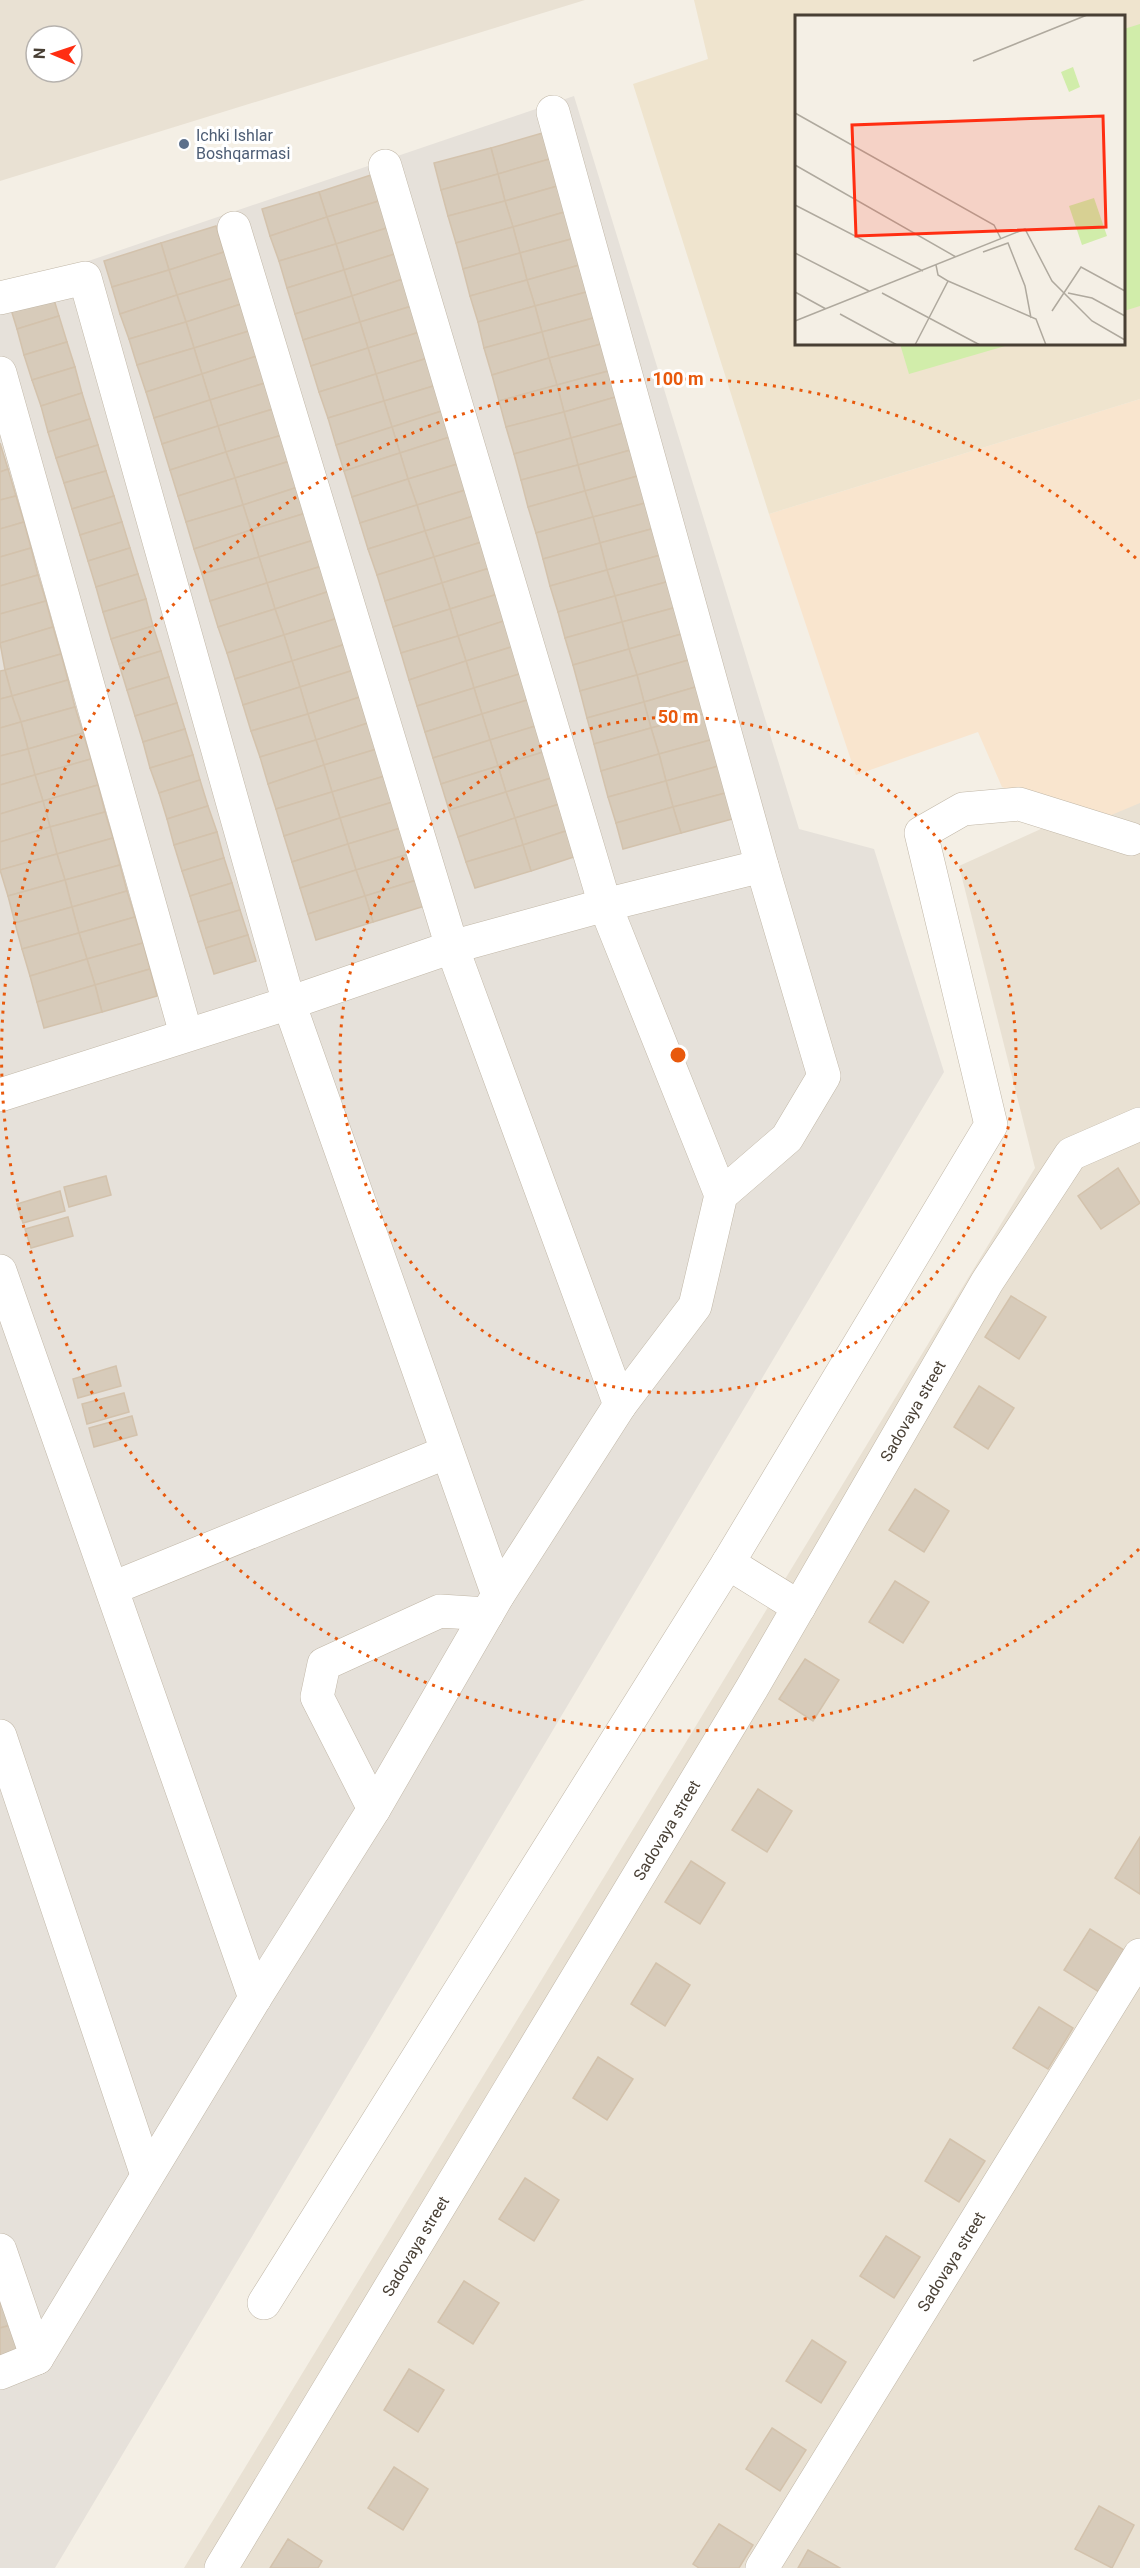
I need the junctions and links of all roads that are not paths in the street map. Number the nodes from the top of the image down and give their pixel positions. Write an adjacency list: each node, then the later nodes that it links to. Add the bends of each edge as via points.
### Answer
1 (554, 112): 7 (street)
2 (385, 166): 8 (street)
3 (234, 228): 9 (street)
4 (0, 298): 10 (street, via 85,278)
5 (0, 373): 11 (street)
6 (1137, 845): 18 (street, via 1019,804 963,809 921,832 992,1125)
7 (762, 866): 8 (street); 14 (street, via 824,1076 787,1138)
8 (605, 905): 9 (street); 14 (street)
9 (452, 947): 10 (street); 16 (street)
10 (290, 1003): 11 (street); 17 (street)
11 (186, 1034): 12 (street)
12 (0, 1095)
13 (1140, 1124): 21 (street, Sadovaya street, via 1071,1154 987,1282)
14 (721, 1195): 16 (street, via 695,1306)
15 (0, 1270): 19 (street)
16 (620, 1405): 20 (street)
17 (447, 1452): 19 (street); 20 (street)
18 (728, 1563): 21 (street); 28 (street)
19 (113, 1588): 25 (street)
20 (492, 1605): 23 (street); 23 (street, via 440,1611 324,1664 317,1697)
21 (799, 1607): 31 (street, Sadovaya street)
22 (0, 1736): 26 (street)
23 (374, 1809): 25 (street)
24 (1140, 1955): 32 (street, Sadovaya street)
25 (255, 1998): 26 (street)
26 (147, 2175): 29 (street)
27 (0, 2250): 29 (street)
28 (264, 2303)
29 (37, 2358): 30 (street)
30 (0, 2373)
31 (221, 2568)
32 (762, 2568)

